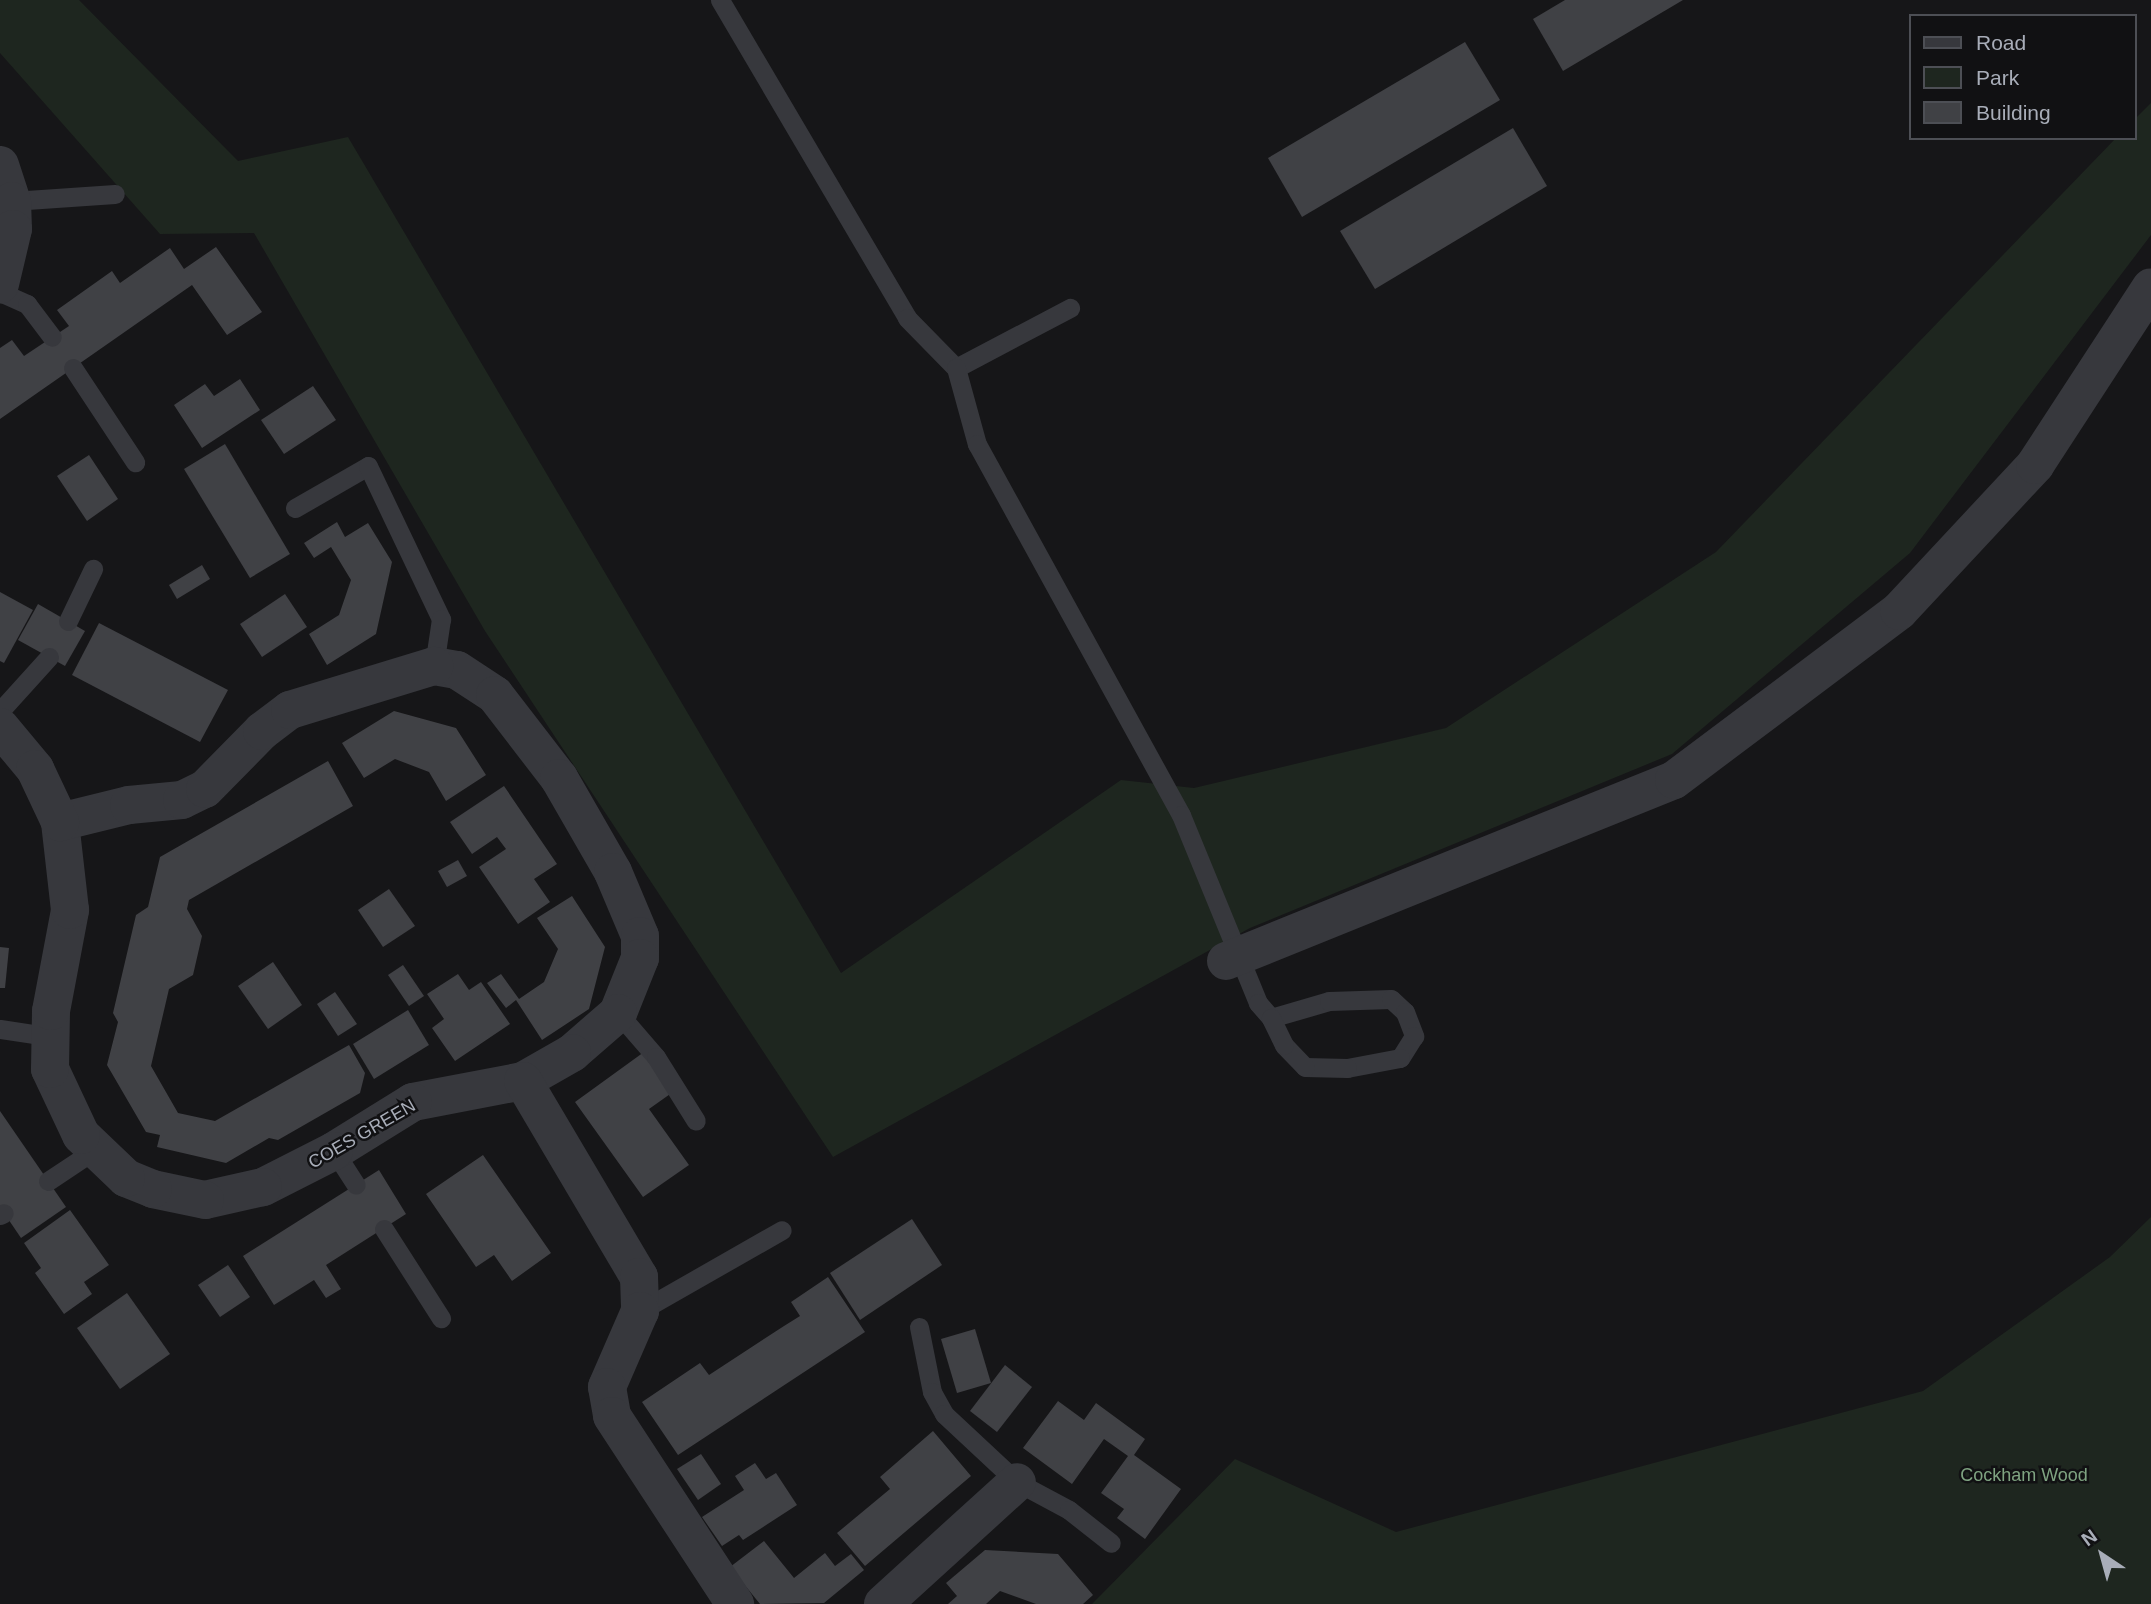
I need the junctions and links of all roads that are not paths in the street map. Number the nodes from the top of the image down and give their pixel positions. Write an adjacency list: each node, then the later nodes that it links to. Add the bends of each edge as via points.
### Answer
1 (720, 0): 11 (lane, via 907,318)
2 (0, 164): 4 (street)
3 (115, 194): 4 (lane)
4 (12, 201): 5 (street, via 10,254)
5 (0, 284)
6 (2151, 287): 21 (street, via 2035,465 1899,611 1674,780)
7 (0, 292): 9 (lane, via 27,304)
8 (1070, 308): 11 (lane)
9 (52, 337)
10 (73, 368): 12 (lane)
11 (956, 368): 21 (lane, via 977,444 1181,815)
12 (135, 462)
13 (295, 508): 17 (lane, via 368,466 441,619)
14 (93, 569): 15 (lane)
15 (68, 621)
16 (49, 657): 18 (lane)
17 (435, 666): 20 (street, via 290,710 262,731 205,789 182,800 129,805); 22 (street, COES GREEN, via 457,670 495,695 559,778 607,860 640,936 640,958)
18 (0, 711)
19 (0, 727): 20 (street, COES GREEN, via 35,769)
20 (60, 822): 25 (street, COES GREEN, via 70,910)
21 (1234, 958): 23 (lane)
22 (618, 1013): 26 (street, COES GREEN, via 572,1053); 27 (lane, via 656,1057)
23 (1271, 1018): 23 (lane, via 1329,1001 1391,999 1405,1012 1414,1036 1400,1058 1346,1068 1305,1067 1284,1045)
24 (0, 1029): 25 (lane)
25 (47, 1036): 28 (street, COES GREEN, via 56,1090)
26 (523, 1081): 29 (street, COES GREEN, via 413,1102); 34 (street, via 632,1259 641,1291)
27 (696, 1121)
28 (93, 1151): 29 (street, COES GREEN, via 127,1178 162,1192 205,1200 263,1187); 30 (lane)
29 (334, 1152): 31 (lane)
30 (48, 1181)
31 (356, 1185)
32 (384, 1228): 35 (lane)
33 (782, 1230): 34 (lane)
34 (640, 1311): 39 (street, via 611,1377 606,1401)
35 (441, 1318)
36 (919, 1327): 37 (lane, via 932,1392 944,1414)
37 (1017, 1482): 38 (lane, via 1069,1510); 40 (street)
38 (1111, 1543)
39 (735, 1604)
40 (883, 1604)

